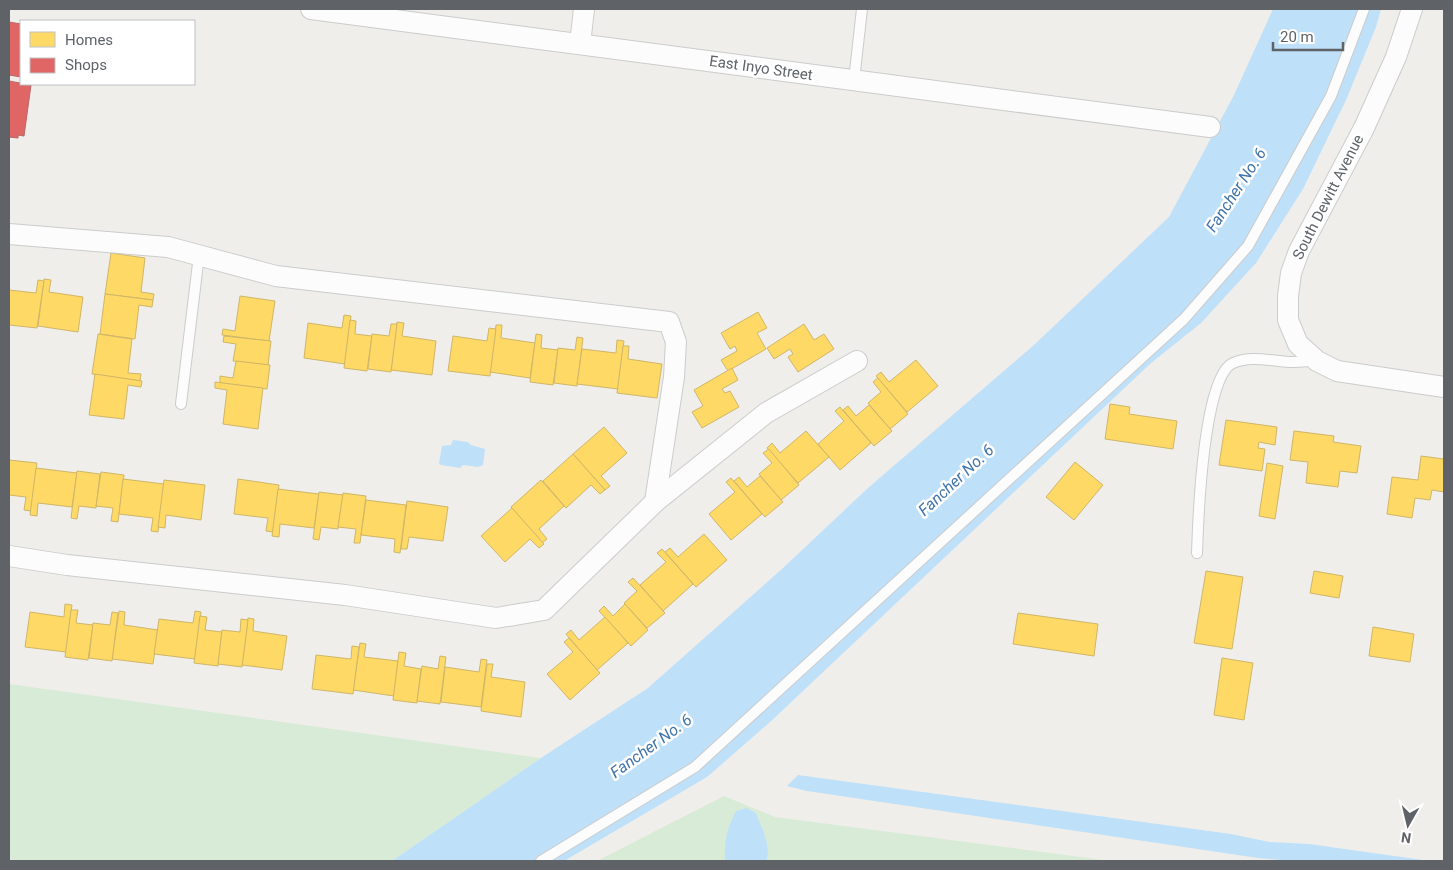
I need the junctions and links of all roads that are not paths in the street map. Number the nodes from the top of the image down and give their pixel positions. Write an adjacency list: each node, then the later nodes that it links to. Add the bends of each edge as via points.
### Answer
1 (311, 9): 6 (street, East Inyo Street)
2 (584, 9): 7 (street)
3 (862, 9): 8 (lane)
4 (1364, 9): 19 (lane, via 1331,96 1248,246 1184,319 695,767)
5 (1412, 9): 12 (street, South Dewitt Avenue, via 1396,56 1364,128 1299,251 1291,273 1288,320 1298,344)
6 (356, 12): 7 (street, East Inyo Street)
7 (580, 44): 8 (street, East Inyo Street)
8 (854, 80): 9 (street, East Inyo Street)
9 (1210, 127)
10 (9, 234): 11 (street, via 168,247)
11 (199, 255): 15 (lane); 16 (street, via 276,276 669,322 676,342 675,360)
12 (1317, 360): 14 (street, South Dewitt Avenue, via 1337,371); 17 (lane, via 1244,359 1230,363 1223,374 1211,410 1202,463)
13 (857, 361): 16 (street, via 766,413)
14 (1444, 387)
15 (181, 404)
16 (655, 502): 18 (street, via 544,610 496,618 345,595)
17 (1196, 553)
18 (9, 556)
19 (541, 861)

